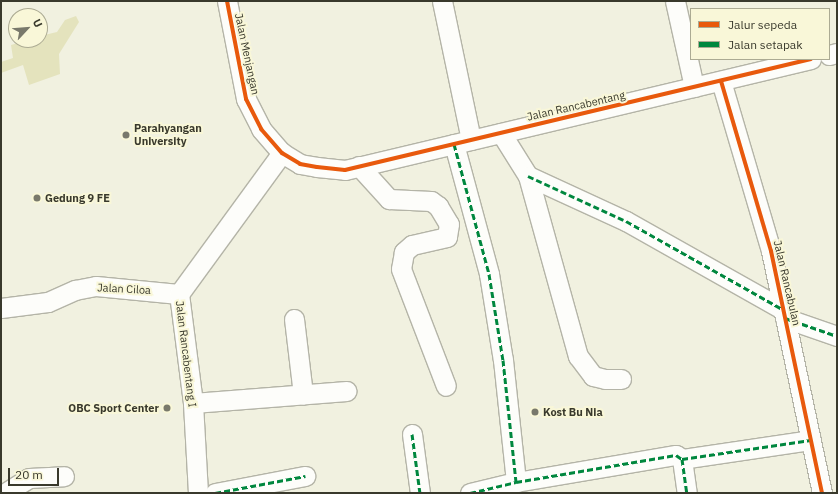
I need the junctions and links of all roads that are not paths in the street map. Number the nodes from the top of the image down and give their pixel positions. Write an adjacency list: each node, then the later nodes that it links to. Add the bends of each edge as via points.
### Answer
1 (227, 1): 9 (street, Jalan Menjangan, via 246,98 261,129)
2 (442, 1): 8 (street)
3 (675, 1): 6 (street)
4 (807, 60): 5 (street, Jalan Rancabentang)
5 (721, 81): 6 (street, Jalan Rancabentang); 14 (street, Jalan Rancabulan, via 771,251)
6 (694, 87): 7 (street, Jalan Rancabentang)
7 (501, 132): 8 (street, Jalan Rancabentang); 11 (street)
8 (463, 142): 10 (street, Jalan Rancabentang); 27 (street, via 503,360)
9 (282, 153): 10 (street, Jalan Menjangan, via 300,164); 12 (street, Jalan Rancabentang I)
10 (352, 168): 18 (street, via 389,199 431,201 438,206 449,224 447,237 412,246 404,252 401,269)
11 (528, 176): 14 (street, via 626,221); 17 (street, via 578,356 593,376)
12 (179, 294): 13 (street, Jalan Ciloa, via 96,286 75,290 48,302); 21 (street, Jalan Rancabentang I)
13 (1, 308)
14 (785, 314): 16 (street); 23 (street, Jalan Rancabulan)
15 (294, 318): 20 (street)
16 (837, 336)
17 (621, 379)
18 (446, 386)
19 (347, 391): 20 (street)
20 (303, 394): 21 (street)
21 (193, 403): 29 (street, Jalan Rancabentang I)
22 (412, 434): 31 (street)
23 (811, 440): 24 (street); 34 (street, Jalan Rancabulan)
24 (682, 459): 27 (street, via 676,455); 33 (street)
25 (64, 476): 28 (street, via 29,478)
26 (305, 476): 30 (street)
27 (516, 482): 32 (street)
28 (5, 493)
29 (198, 493)
30 (215, 493)
31 (420, 493)
32 (470, 493)
33 (687, 493)
34 (822, 493)

